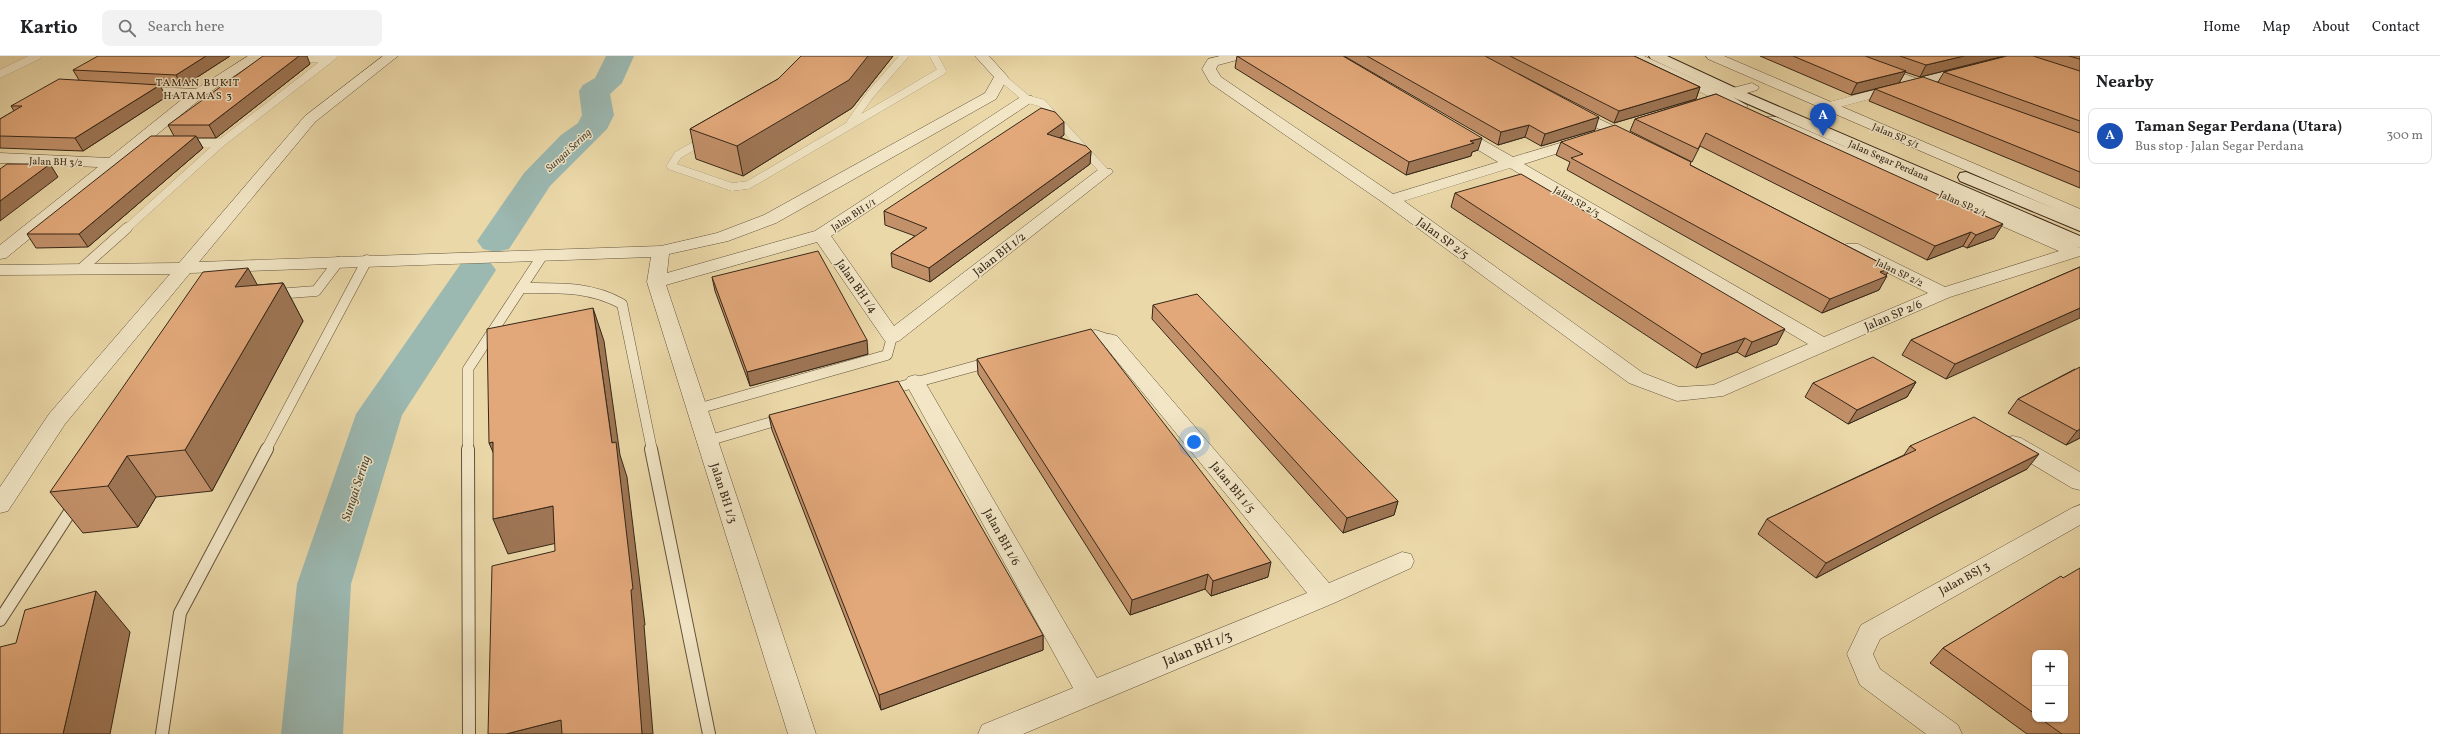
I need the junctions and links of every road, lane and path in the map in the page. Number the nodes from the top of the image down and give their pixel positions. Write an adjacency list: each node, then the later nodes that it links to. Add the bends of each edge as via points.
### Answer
1 (37, 56): 17 (lane)
2 (257, 56): 3 (lane); 22 (street)
3 (264, 56)
4 (391, 56): 52 (street, via 310,119)
5 (904, 56): 30 (lane, via 870,95)
6 (934, 56): 30 (lane, via 942,71)
7 (982, 56): 18 (street)
8 (1236, 56): 41 (street, Jalan SP 2/5, via 1213,62 1208,69 1216,80)
9 (1633, 56): 24 (street)
10 (1656, 56): 24 (street, Jalan Segar Perdana)
11 (1684, 56): 20 (street, Jalan Segar Perdana)
12 (1713, 56): 28 (street, Jalan SP 5/1)
13 (1845, 56): 19 (street)
14 (288, 58): 15 (lane)
15 (330, 58): 35 (lane)
16 (1966, 71): 19 (lane)
17 (0, 74)
18 (1001, 77): 25 (lane); 47 (street, via 990,96 770,219 722,237)
19 (1915, 83): 23 (street); 28 (lane)
20 (1752, 87): 24 (street); 43 (street, Jalan Segar Perdana)
21 (116, 89): 22 (street)
22 (199, 92): 38 (street, via 145,143)
23 (1945, 94)
24 (1727, 95): 27 (street); 46 (street, Jalan Segar Perdana, via 2069,239)
25 (1028, 99): 40 (lane, via 1042,103); 44 (street, Jalan BH 1/1)
26 (1559, 102): 32 (street)
27 (1700, 104)
28 (1829, 106): 42 (street, Jalan SP 5/1)
29 (1444, 123): 39 (street, Jalan SP 2/3)
30 (850, 124): 33 (lane, via 748,185 732,187 671,166 678,155)
31 (1635, 124): 32 (street)
32 (1613, 131): 36 (street); 39 (street)
33 (710, 136)
34 (176, 143): 35 (lane)
35 (221, 143): 54 (lane)
36 (1648, 148)
37 (0, 158): 38 (street, Jalan BH 3/2)
38 (112, 163): 48 (street)
39 (1511, 163): 41 (street); 62 (street, Jalan SP 2/3)
40 (1105, 172): 59 (street, Jalan BH 1/2)
41 (1391, 200): 65 (street, Jalan SP 2/5, via 1636,378 1677,394)
42 (2080, 215)
43 (2080, 226)
44 (821, 235): 55 (street, Jalan BH 1/1); 59 (street, Jalan BH 1/4)
45 (1838, 242): 57 (street, Jalan SP 2/2)
46 (2078, 247): 57 (street, Jalan SP 2/6)
47 (661, 251): 49 (street); 55 (street, Jalan BH 1/3)
48 (0, 254)
49 (542, 256): 50 (street); 56 (lane)
50 (367, 260): 51 (street); 79 (lane, via 180,613)
51 (338, 262): 52 (street); 58 (lane, via 316,291)
52 (183, 268): 54 (street); 73 (street, via 57,419)
53 (0, 270): 54 (street)
54 (81, 270)
55 (656, 282): 67 (street, Jalan BH 1/3)
56 (521, 288): 80 (lane, via 468,369); 81 (lane, via 585,288 608,295 622,304)
57 (1943, 293): 62 (street, Jalan SP 2/6)
58 (264, 294)
59 (892, 337): 67 (lane, via 887,355)
60 (1110, 340): 61 (lane, via 1095,335); 76 (street, Jalan BH 1/5)
61 (1072, 341)
62 (1824, 345): 65 (street, Jalan SP 2/6)
63 (997, 360): 64 (lane)
64 (915, 382): 66 (lane); 78 (street, Jalan BH 1/6)
65 (1716, 392)
66 (876, 393)
67 (697, 409): 70 (street, Jalan BH 1/3)
68 (792, 417): 70 (lane)
69 (1995, 433): 71 (street)
70 (707, 441): 82 (street, Jalan BH 1/3)
71 (2080, 482)
72 (81, 494): 77 (lane)
73 (0, 505)
74 (2080, 514): 84 (street, Jalan BSJ 3, via 1870,632 1860,654 1870,677)
75 (1402, 561): 76 (street, Jalan BH 1/3)
76 (1325, 596): 78 (street, Jalan BH 1/3)
77 (0, 620)
78 (1090, 692): 83 (street, Jalan BH 1/3)
79 (162, 734)
80 (469, 734)
81 (709, 734)
82 (802, 734)
83 (992, 734)
84 (1948, 734)

